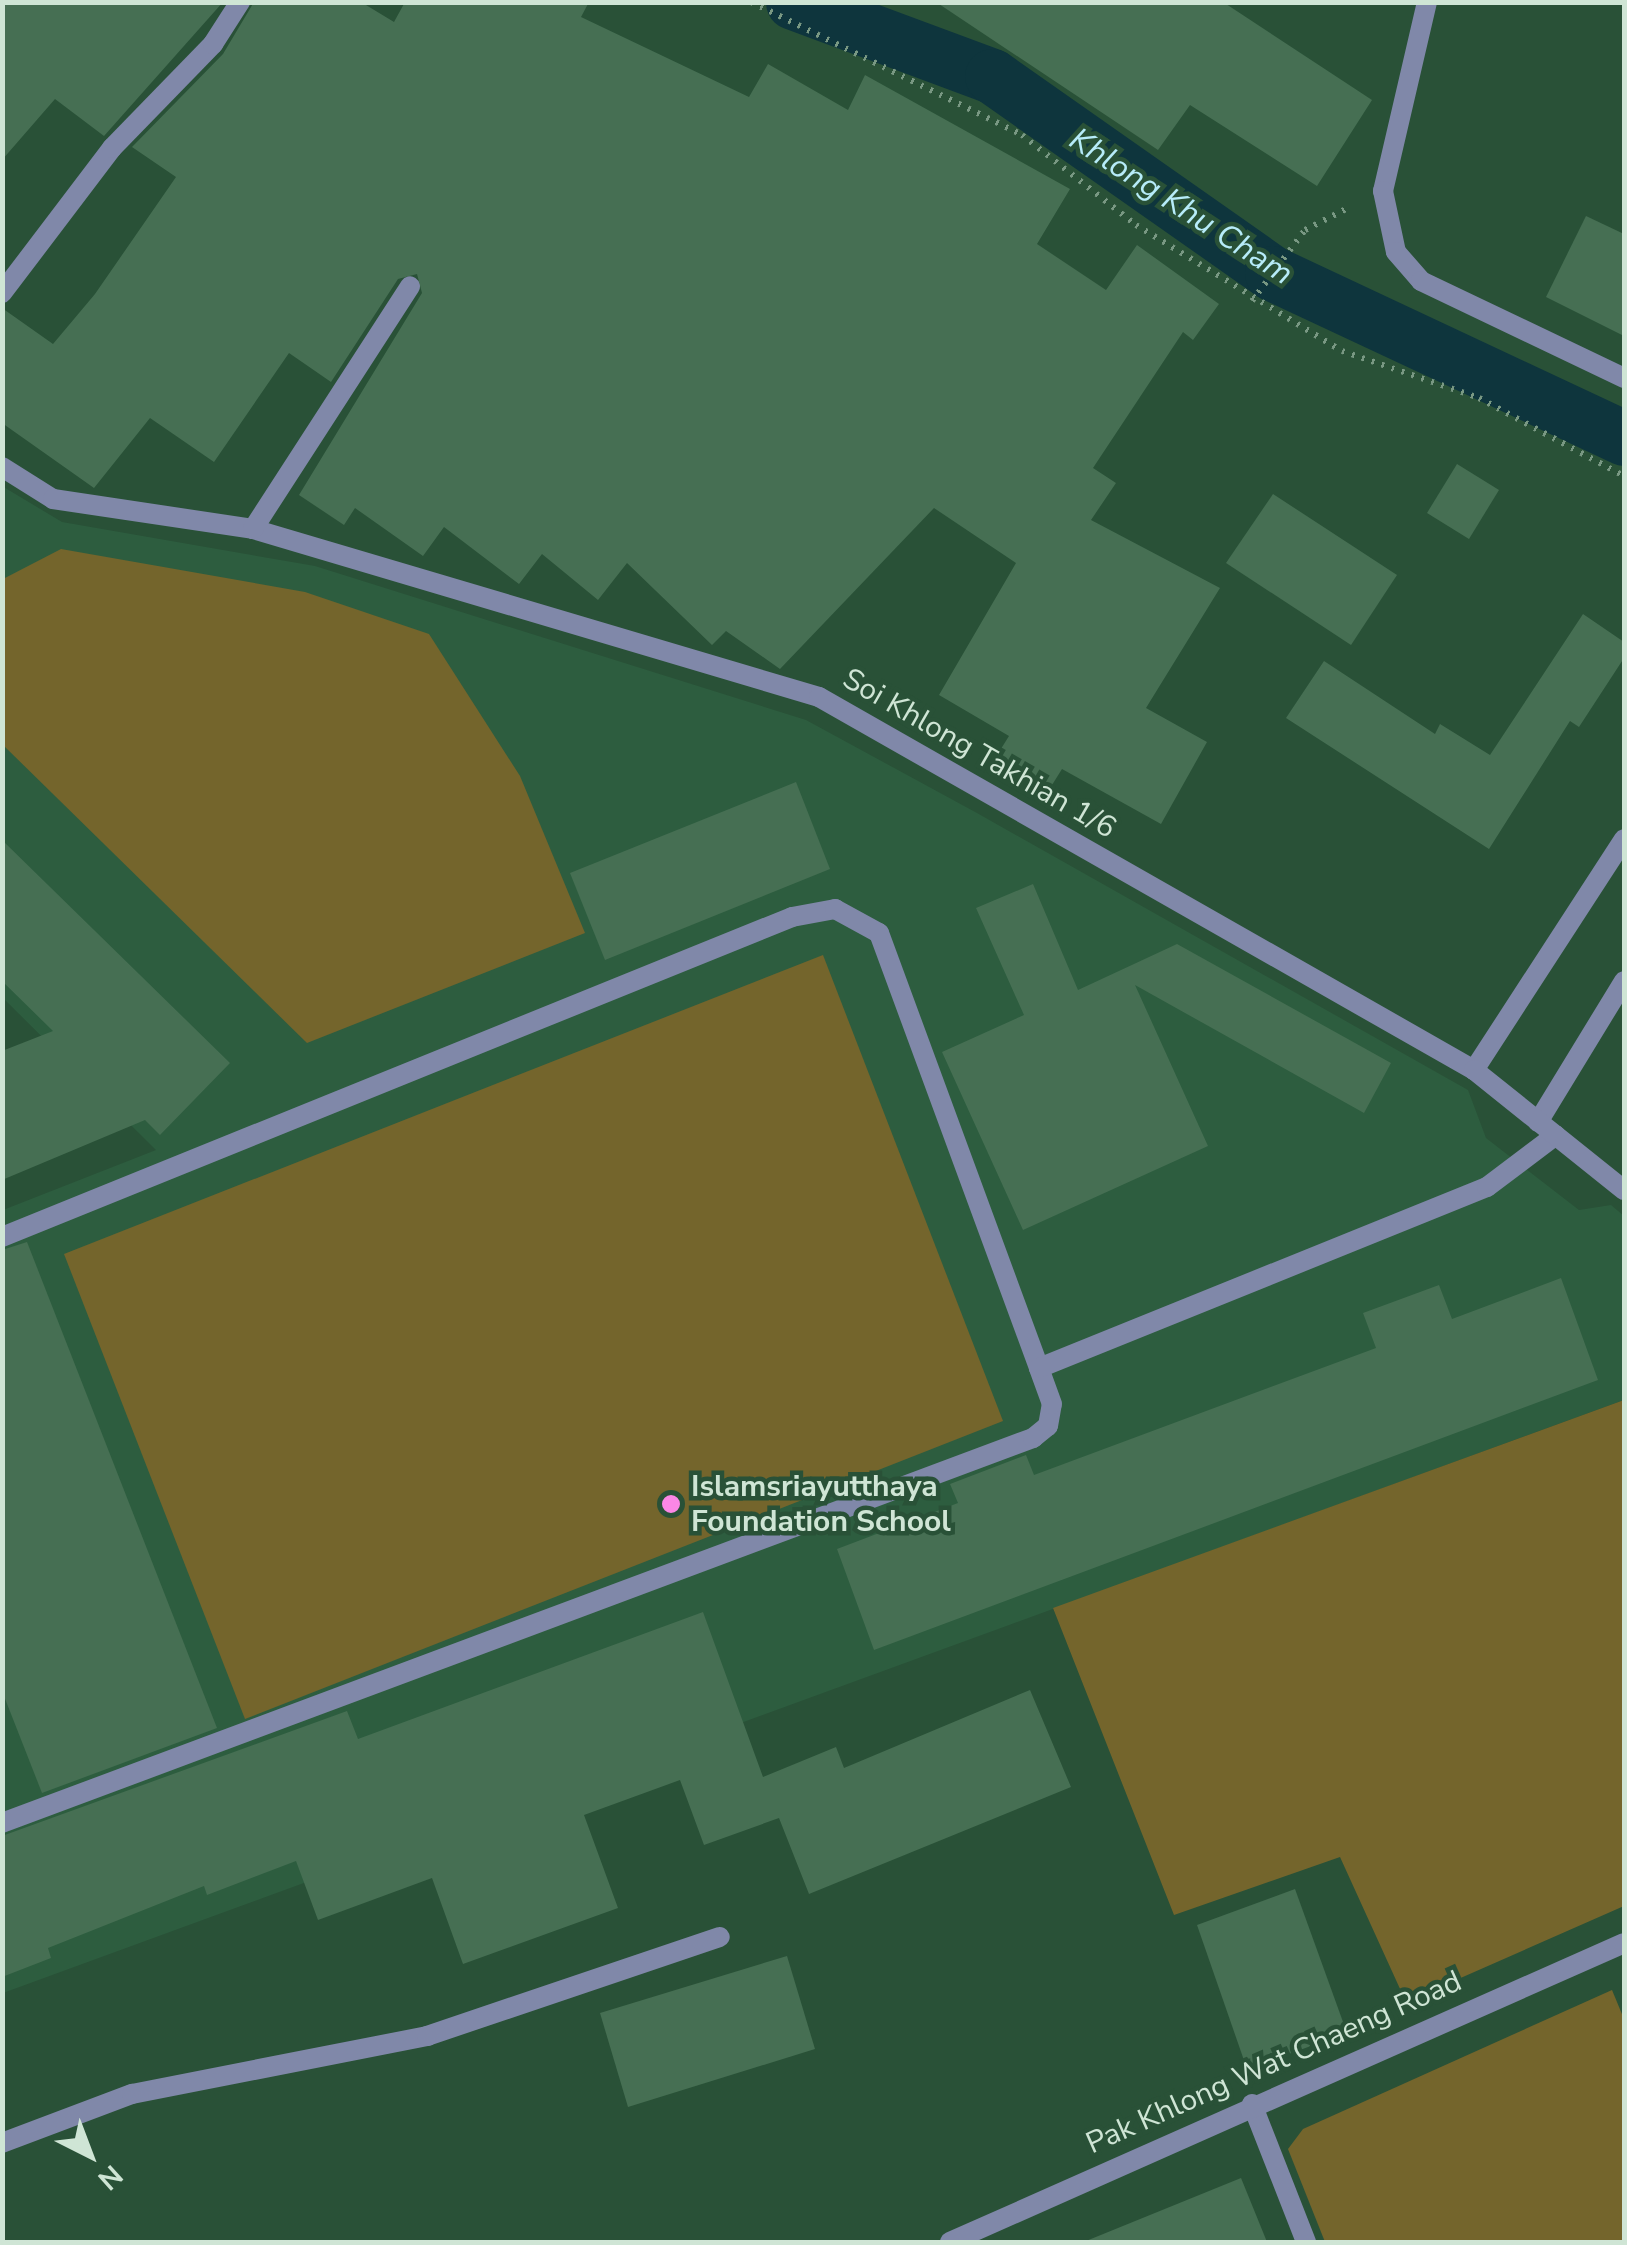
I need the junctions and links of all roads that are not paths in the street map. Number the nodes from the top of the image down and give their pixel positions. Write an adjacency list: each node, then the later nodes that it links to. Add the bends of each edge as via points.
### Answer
1 (240, 2): 4 (street, via 112,148)
2 (1427, 2): 5 (street, via 1383,190 1396,252 1422,281)
3 (410, 286): 7 (street)
4 (2, 293)
5 (1624, 378)
6 (2, 467): 7 (street, Soi Khlong Takhian 1/6, via 53,498)
7 (253, 529): 10 (street, Soi Khlong Takhian 1/6, via 819,697)
8 (1624, 840): 10 (street)
9 (1624, 981): 11 (street)
10 (1474, 1070): 11 (street, Soi Khlong Takhian 1/6)
11 (1538, 1122): 12 (street, Soi Khlong Takhian 1/6)
12 (1556, 1135): 13 (street, Soi Khlong Takhian 1/6); 15 (street, via 1487,1187)
13 (1624, 1190)
14 (2, 1237): 15 (street, via 774,924 835,909 878,933)
15 (1039, 1368): 16 (street, via 1052,1404 1048,1426 1033,1438)
16 (2, 1823)
17 (720, 1937): 20 (street, via 427,2036 132,2094)
18 (1624, 1943): 19 (street, Pak Khlong Wat Chaeng Road)
19 (1252, 2104): 21 (street, Pak Khlong Wat Chaeng Road); 22 (street)
20 (2, 2144)
21 (950, 2242)
22 (1306, 2242)

